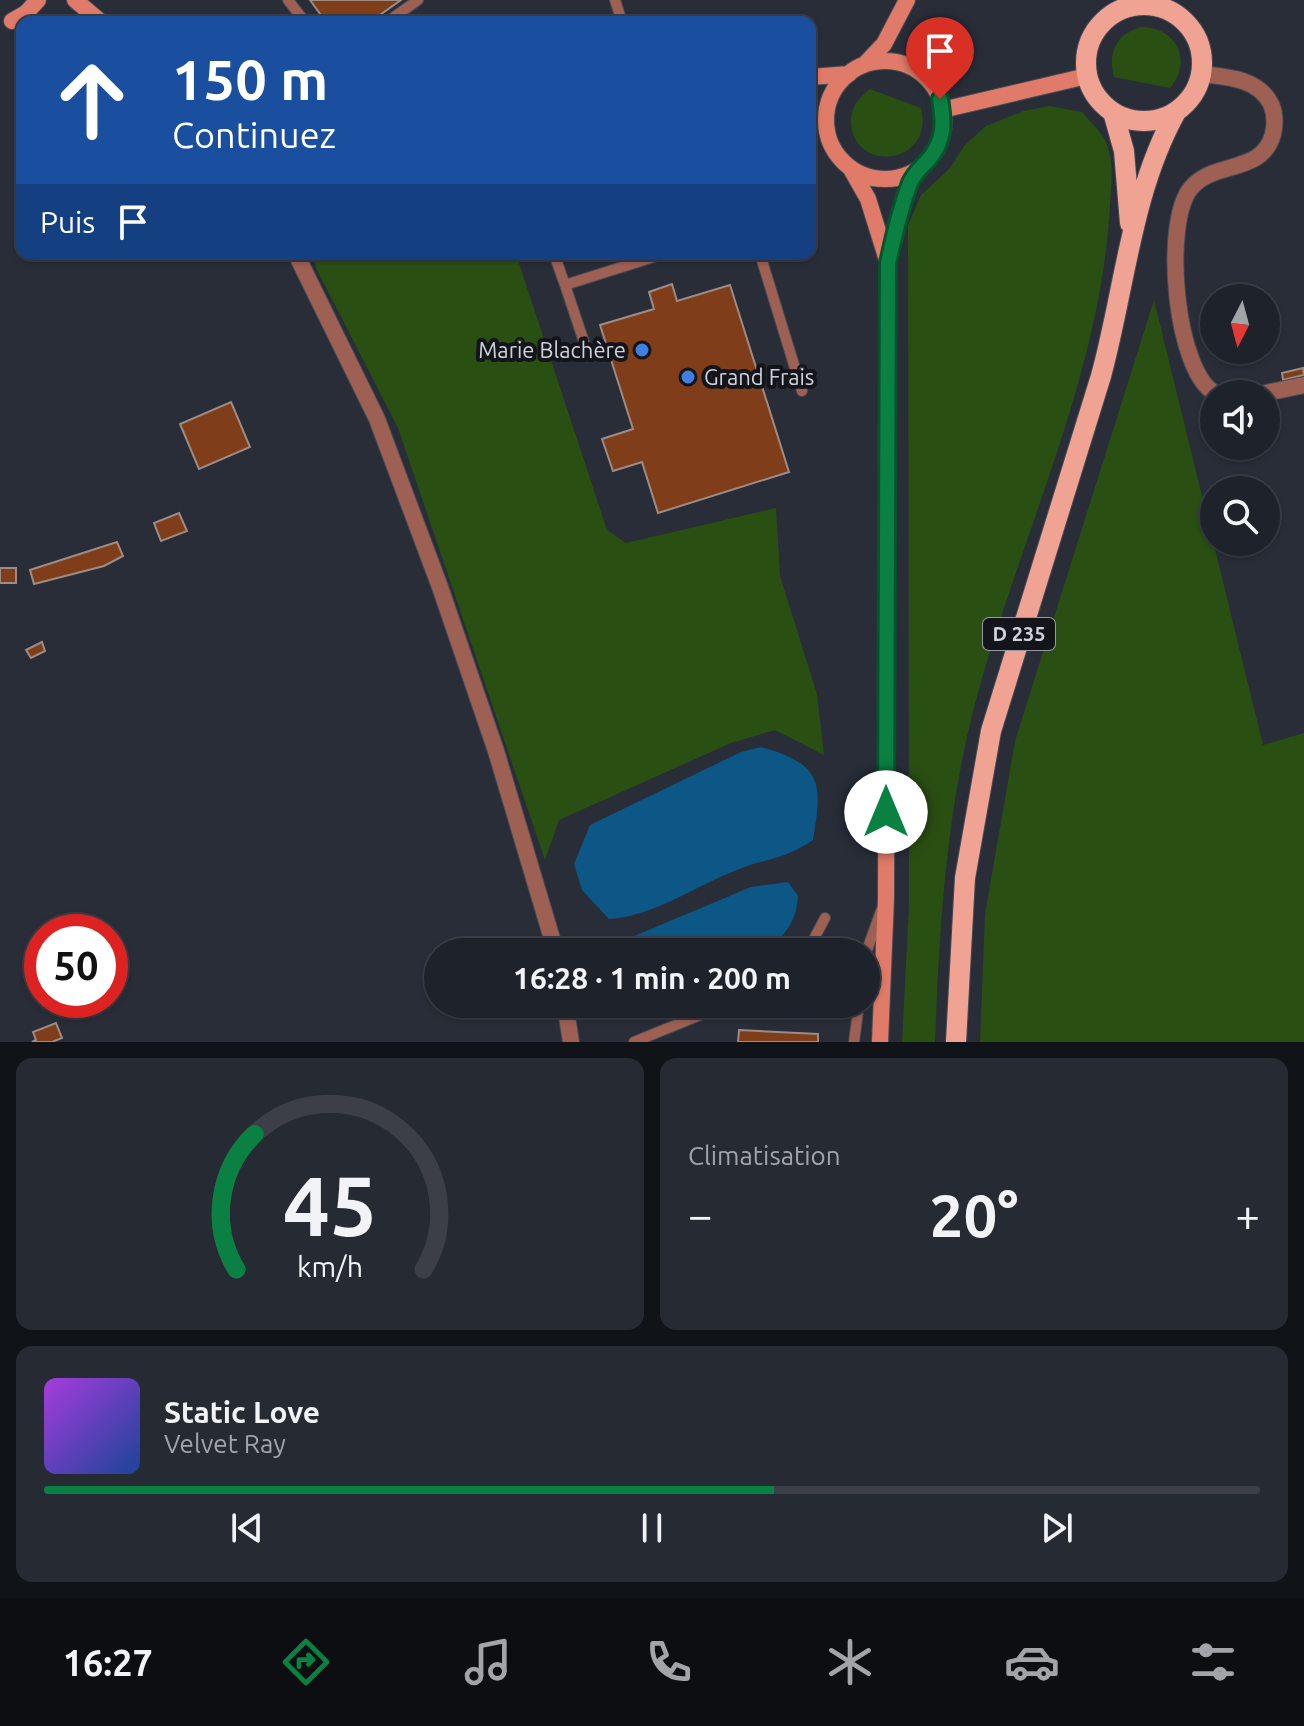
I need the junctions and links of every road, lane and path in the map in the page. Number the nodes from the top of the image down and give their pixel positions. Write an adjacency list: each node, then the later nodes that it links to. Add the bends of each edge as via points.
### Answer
1 (38, 0): 8 (main road)
2 (75, 0): 9 (main road)
3 (288, 0): 10 (lane)
4 (418, 0): 11 (lane)
5 (907, 0): 13 (main road, via 884,44)
6 (1110, 0): 12 (main road)
7 (1164, 5): 12 (main road, via 1133,6); 14 (main road, via 1194,33 1201,49)
8 (19, 16)
9 (94, 16)
10 (300, 16)
11 (395, 16)
12 (1105, 20): 16 (main road, via 1091,40)
13 (856, 70): 15 (main road); 17 (main road, via 878,62 909,67 932,86); 21 (main road, via 830,99)
14 (1201, 74): 19 (main road, via 1190,99); 32 (street, via 1244,81 1260,90 1272,106 1275,125 1271,143 1260,156 1203,176 1180,208 1175,254 1180,315)
15 (816, 76)
16 (1087, 76): 17 (main road); 18 (main road, via 1094,94)
17 (942, 110): 23 (main road, via 941,137)
18 (1113, 112): 19 (main road, via 1141,121); 24 (main road, D 235, via 1124,151)
19 (1176, 112): 24 (main road, D 235, via 1161,140)
20 (816, 122): 21 (main road)
21 (826, 131): 22 (main road)
22 (851, 169): 23 (main road, via 883,179); 29 (main road, via 868,199)
23 (916, 171): 29 (main road)
24 (1131, 235): 48 (main road, D 235, via 1115,327 991,731 965,878)
25 (299, 260): 38 (street, via 377,419 496,751)
26 (556, 260): 30 (lane)
27 (644, 260): 30 (lane)
28 (762, 260): 35 (lane)
29 (888, 263): 36 (main road)
30 (565, 285): 31 (lane)
31 (586, 348)
32 (1201, 380)
33 (1304, 385): 34 (street)
34 (1280, 390)
35 (802, 391)
36 (886, 898): 40 (lane); 47 (main road)
37 (825, 918): 39 (lane)
38 (552, 938)
39 (814, 938)
40 (871, 938)
41 (567, 1018): 44 (street)
42 (693, 1018): 45 (lane)
43 (857, 1018): 46 (lane)
44 (571, 1042)
45 (634, 1042)
46 (854, 1042)
47 (880, 1042)
48 (956, 1042)

